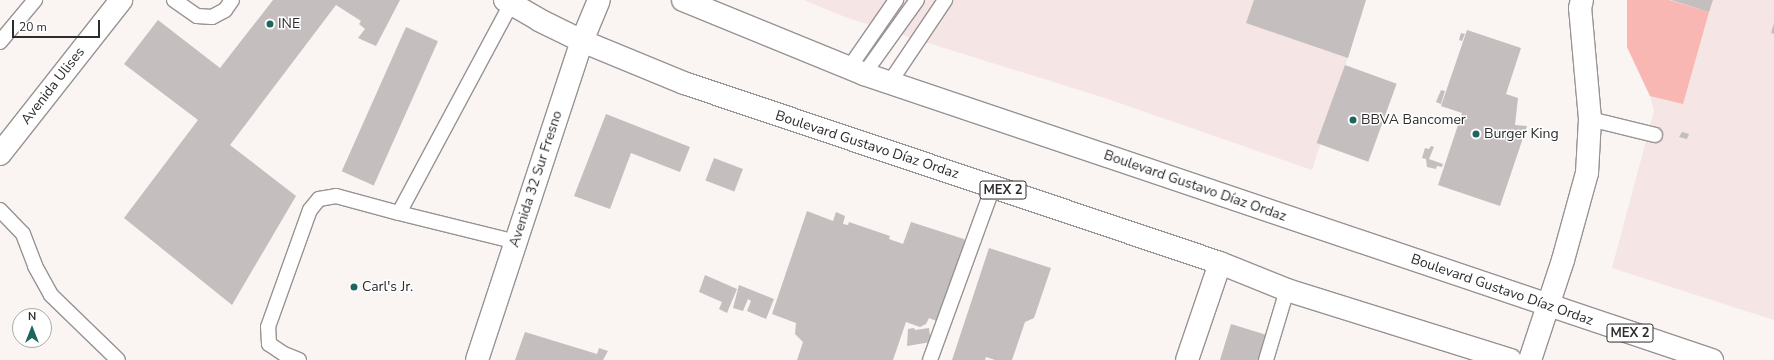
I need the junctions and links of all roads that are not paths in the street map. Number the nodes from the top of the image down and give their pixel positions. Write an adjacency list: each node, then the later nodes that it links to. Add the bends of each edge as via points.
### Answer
1 (35, 0): 13 (lane)
2 (121, 0): 18 (main road, Avenida Ulises)
3 (174, 0): 4 (lane, via 197,16 212,17 225,10)
4 (232, 0)
5 (599, 0): 12 (main road, Avenida 32 Sur Fresno)
6 (683, 0): 14 (main road, Boulevard Gustavo Díaz Ordaz / MEX 2)
7 (896, 0): 14 (lane)
8 (917, 0): 14 (lane)
9 (944, 0): 15 (lane)
10 (1582, 0): 16 (main road, via 1580,8)
11 (508, 2): 12 (main road, Boulevard Gustavo Díaz Ordaz / MEX 2); 21 (lane)
12 (582, 41): 19 (main road, Boulevard Gustavo Díaz Ordaz / MEX 2, via 690,85); 22 (main road, Avenida 32 Sur Fresno)
13 (0, 42)
14 (856, 71): 15 (main road, Boulevard Gustavo Díaz Ordaz / MEX 2)
15 (890, 82): 25 (main road, Boulevard Gustavo Díaz Ordaz / MEX 2)
16 (1590, 119): 17 (lane); 25 (main road, via 1587,173 1563,260)
17 (1654, 135)
18 (0, 154)
19 (993, 187): 23 (main road, Boulevard Gustavo Díaz Ordaz / MEX 2); 29 (lane)
20 (0, 210): 26 (lane, via 23,234 35,266 51,295)
21 (399, 213): 22 (lane); 27 (lane, via 336,196 319,199 310,210 268,326 269,344)
22 (516, 242): 28 (main road, Avenida 32 Sur Fresno)
23 (1220, 263): 24 (main road, Boulevard Gustavo Díaz Ordaz / MEX 2); 30 (main road)
24 (1287, 290): 31 (lane); 32 (main road, Boulevard Gustavo Díaz Ordaz / MEX 2)
25 (1547, 306): 33 (main road); 34 (main road, Boulevard Gustavo Díaz Ordaz / MEX 2)
26 (118, 360)
27 (299, 360)
28 (477, 360)
29 (930, 360)
30 (1187, 360)
31 (1266, 360)
32 (1510, 360)
33 (1530, 360)
34 (1712, 360)

